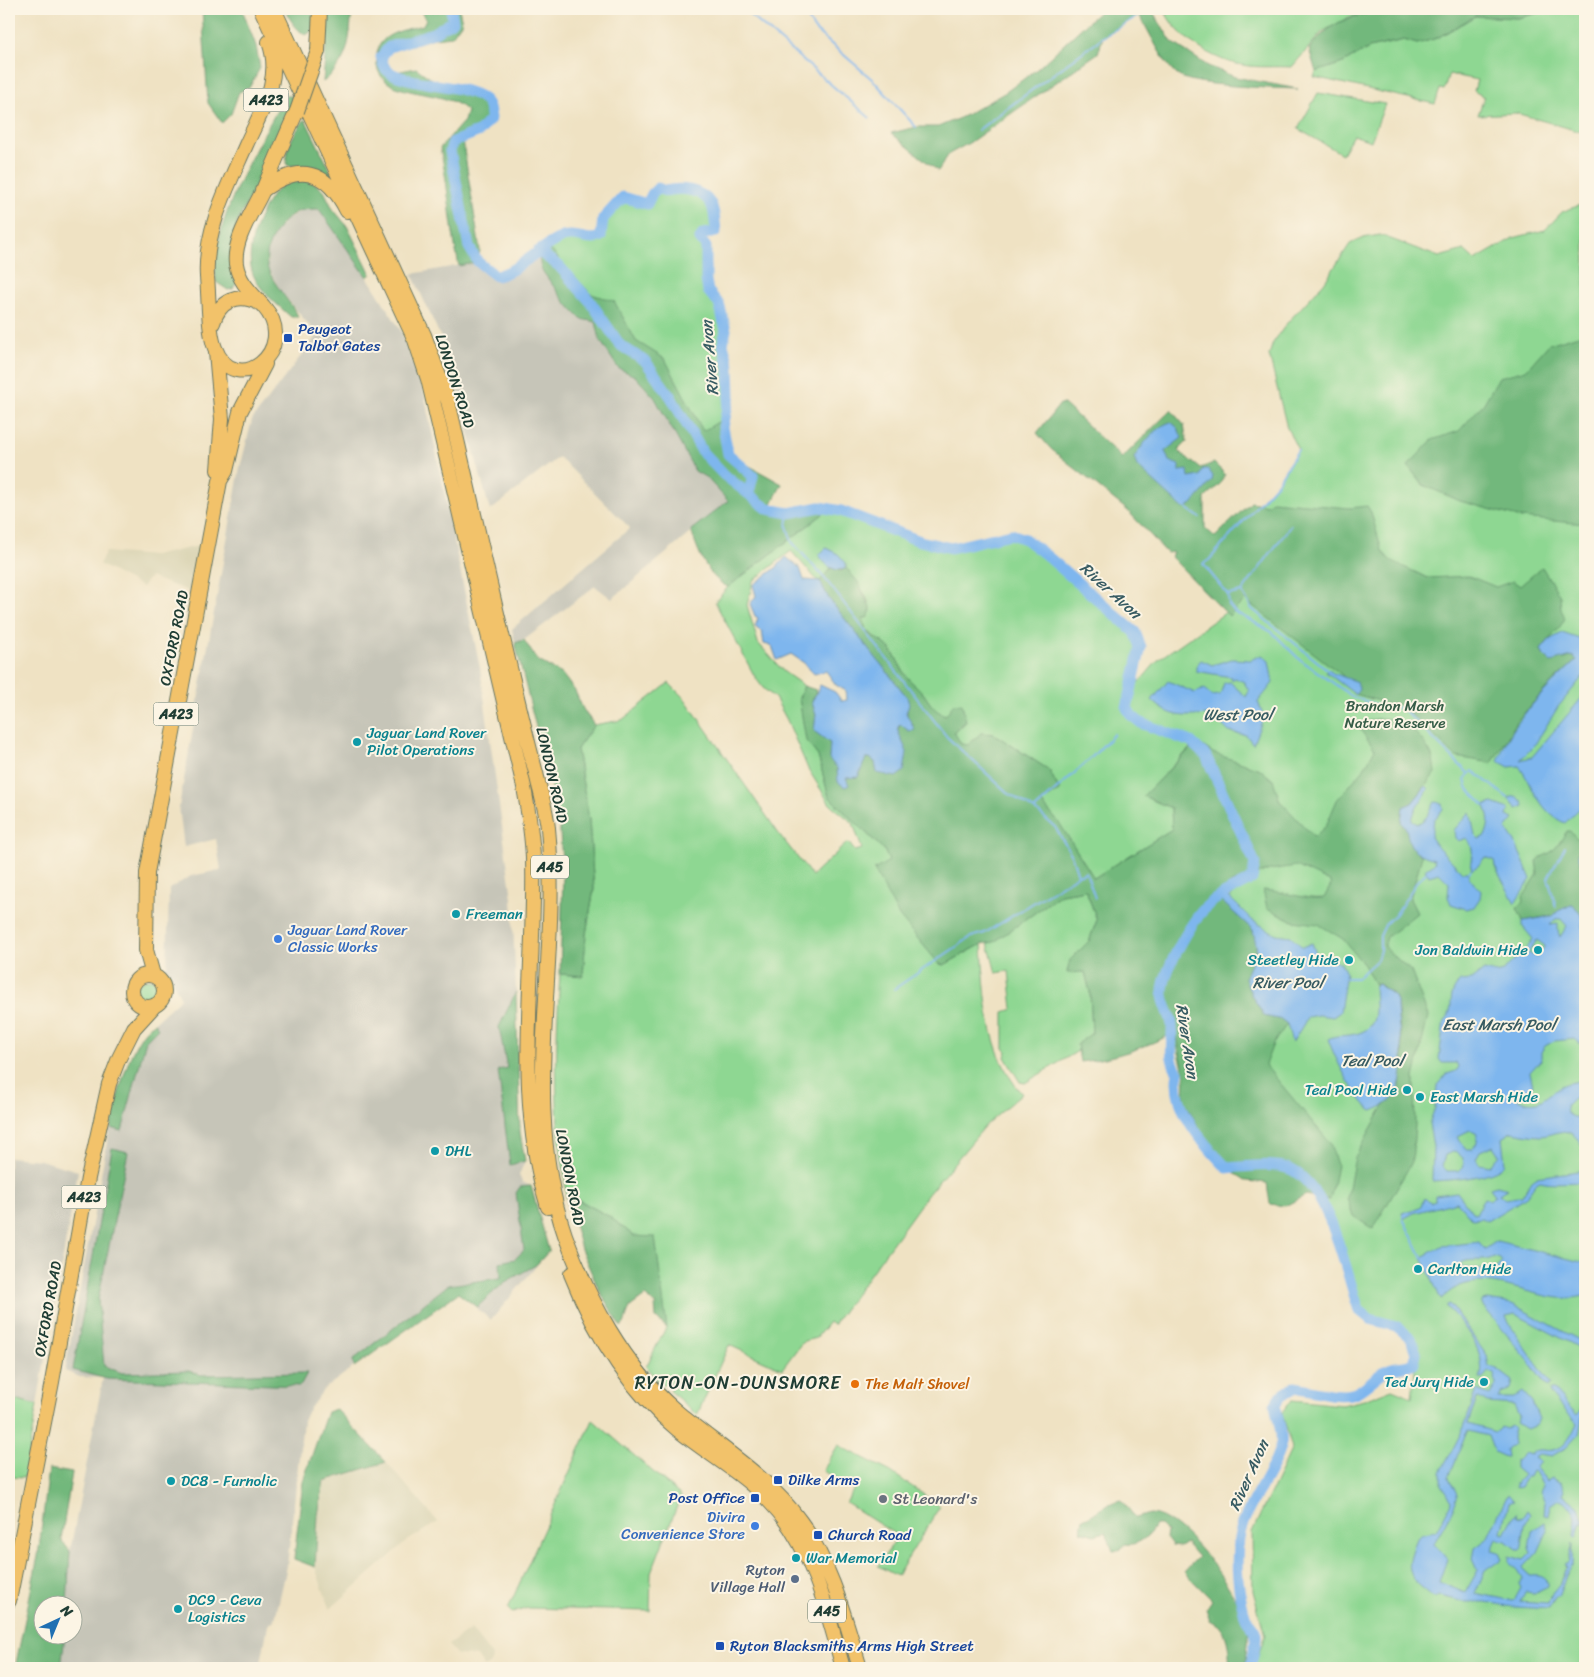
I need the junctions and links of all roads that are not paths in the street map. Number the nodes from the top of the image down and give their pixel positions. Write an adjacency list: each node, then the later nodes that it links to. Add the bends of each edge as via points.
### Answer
1 (255, 9): 8 (highway, A423, via 273,56 274,75 271,90 220,206 211,238 207,268)
2 (261, 9): 7 (highway, LONDON ROAD / A45)
3 (274, 9): 20 (highway, LONDON ROAD / A45, via 424,335 450,410 547,823 550,896 542,1110 549,1169 565,1234 599,1312 652,1387 684,1417 760,1475 806,1529 824,1563)
4 (320, 9): 5 (highway, A423, bridge, via 318,51)
5 (262, 191): 6 (highway, A423, via 244,230 236,262 245,286); 7 (highway, via 286,175 297,174 316,177 328,186 342,202 385,286)
6 (260, 303): 8 (highway, via 247,298 227,301 217,311); 10 (highway, via 271,319 274,334 273,347)
7 (400, 305): 19 (highway, LONDON ROAD / A45, via 428,379 526,795 533,856 528,1026 530,1107 540,1174 554,1227 590,1317 604,1343 641,1394 676,1428 752,1483 801,1544 812,1567)
8 (212, 326): 9 (highway)
9 (216, 351): 10 (highway, via 226,364 238,370 253,369); 11 (highway, OXFORD ROAD / A423, via 222,419)
10 (266, 361): 11 (highway, OXFORD ROAD / A423, via 243,404 226,470)
11 (220, 481): 12 (highway, OXFORD ROAD / A423, via 147,873)
12 (146, 950): 13 (highway, OXFORD ROAD / A423); 14 (highway, OXFORD ROAD / A423)
13 (153, 975): 14 (highway, via 144,975); 16 (highway, via 161,981 164,991 161,1001)
14 (136, 980): 15 (highway, via 132,990)
15 (134, 999): 16 (highway, via 145,1007); 17 (highway, OXFORD ROAD / A423)
16 (155, 1005): 17 (highway, OXFORD ROAD / A423)
17 (134, 1028): 18 (highway, OXFORD ROAD / A423, via 109,1084 88,1178)
18 (9, 1601)
19 (843, 1668)
20 (860, 1668)

